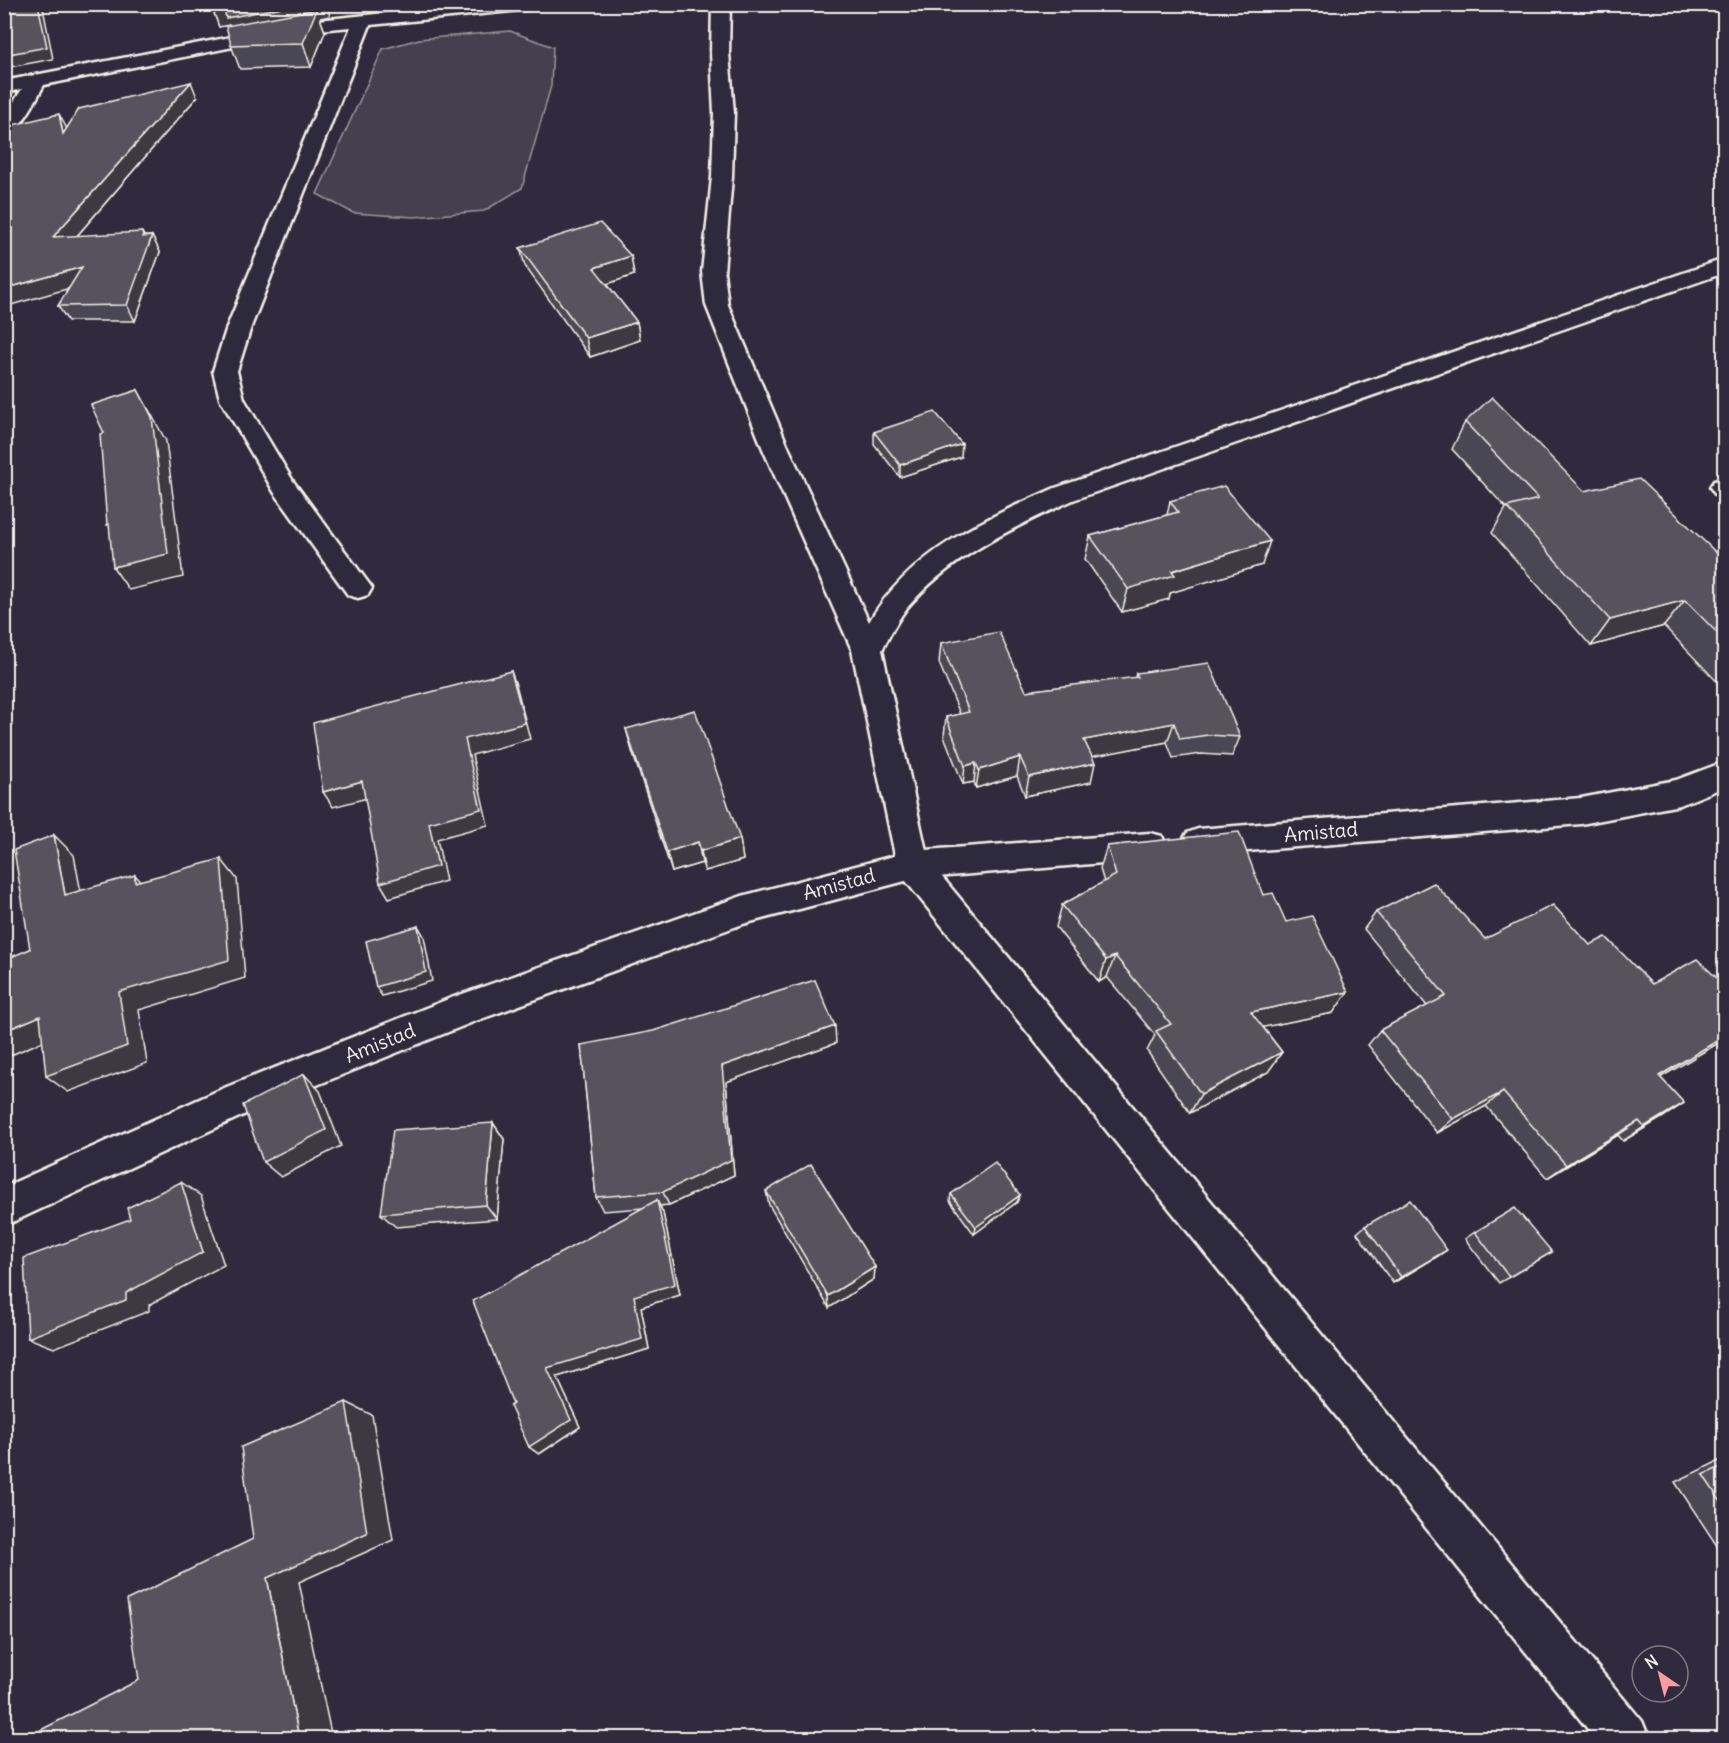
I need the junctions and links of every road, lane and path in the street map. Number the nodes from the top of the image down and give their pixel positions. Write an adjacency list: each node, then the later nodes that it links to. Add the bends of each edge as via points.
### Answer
1 (532, 4): 3 (street)
2 (721, 4): 9 (street, via 724,113 713,272 717,305)
3 (362, 20): 4 (street, via 276,32); 8 (street, via 225,371 232,399 283,486)
4 (38, 80): 5 (street); 6 (street)
5 (4, 87)
6 (4, 130)
7 (1725, 267): 9 (street, via 1064,494 1005,520 948,555 903,593)
8 (358, 588)
9 (867, 650): 11 (street)
10 (1725, 774): 11 (street, Amistad, via 1680,792 1581,811)
11 (913, 865): 12 (street, Amistad, via 742,910 464,1009 237,1100); 13 (street)
12 (4, 1207)
13 (1625, 1738)

